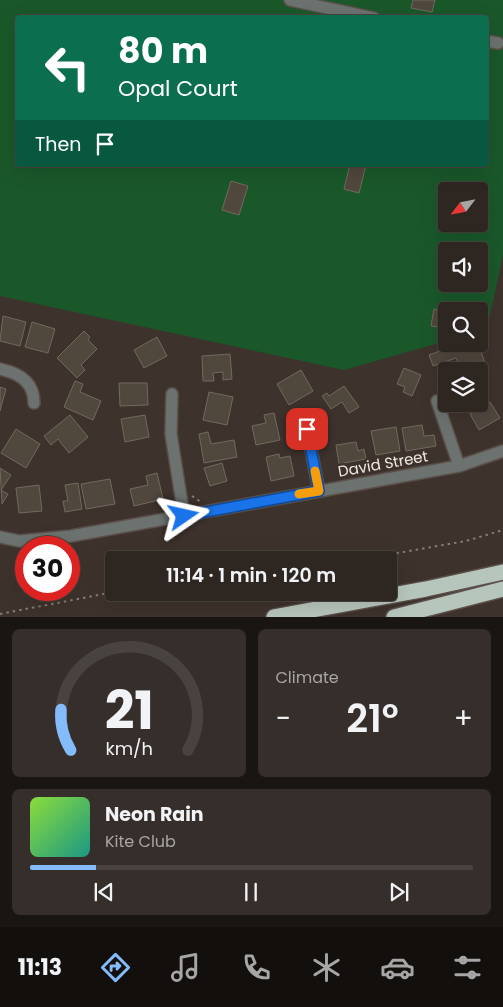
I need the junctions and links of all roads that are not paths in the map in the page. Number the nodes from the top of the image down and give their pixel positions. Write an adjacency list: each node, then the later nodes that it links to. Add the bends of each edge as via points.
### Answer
1 (290, 0): 2 (street)
2 (360, 15)
3 (489, 42): 4 (street)
4 (498, 43)
5 (0, 369): 8 (street, via 29,383)
6 (172, 394): 13 (street, via 171,434)
7 (437, 401): 11 (street)
8 (34, 403)
9 (307, 429): 12 (street)
10 (503, 451): 11 (street, David Street)
11 (459, 466): 12 (street, David Street)
12 (319, 491): 13 (street, David Street)
13 (184, 516): 14 (street, David Street, via 45,539)
14 (0, 537)
15 (503, 572): 17 (highway)
16 (503, 589): 18 (highway)
17 (274, 617)
18 (394, 617)

